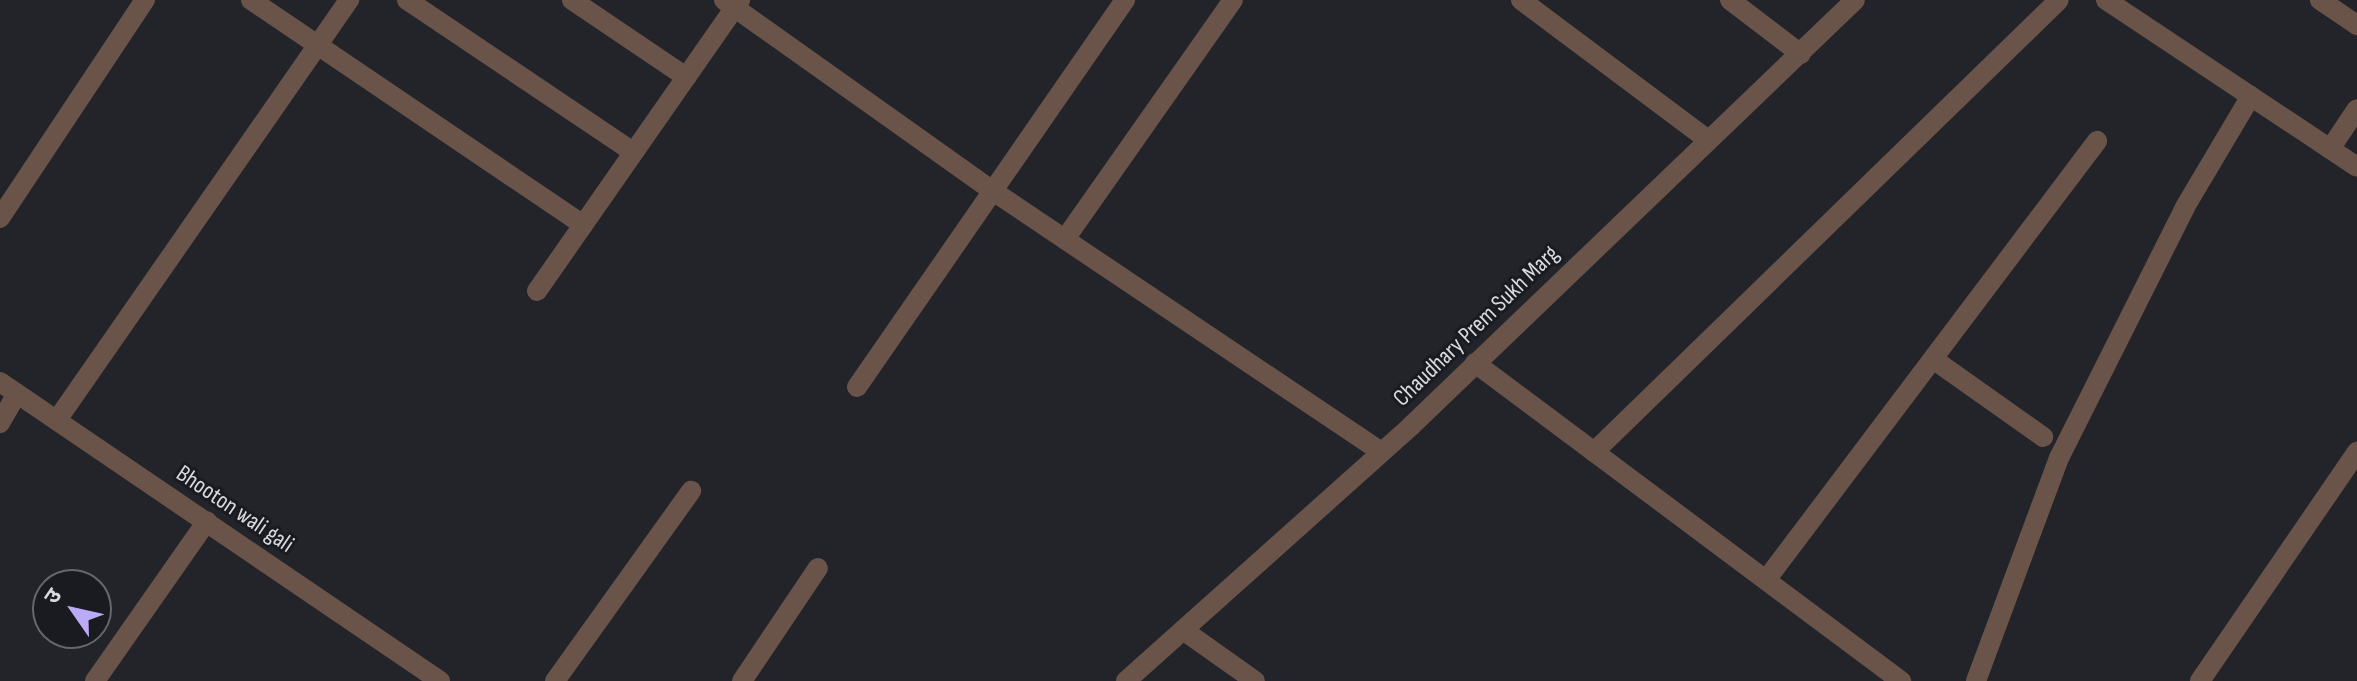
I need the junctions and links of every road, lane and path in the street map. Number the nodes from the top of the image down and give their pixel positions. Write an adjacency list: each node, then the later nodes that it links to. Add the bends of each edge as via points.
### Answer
1 (145, 0): 27 (street)
2 (251, 0): 16 (street)
3 (349, 0): 16 (street)
4 (407, 0): 24 (street)
5 (572, 0): 18 (street)
6 (1125, 0): 26 (street)
7 (1233, 0): 29 (street)
8 (1521, 0): 21 (street)
9 (1730, 0): 17 (street)
10 (1855, 0): 17 (street, Chaudhary Prem Sukh Marg)
11 (2059, 0): 39 (street)
12 (2106, 0): 19 (street)
13 (2320, 0): 15 (street)
14 (733, 2): 18 (street); 26 (street)
15 (2357, 25)
16 (318, 46): 28 (street); 35 (street)
17 (1801, 54): 21 (street, Chaudhary Prem Sukh Marg)
18 (686, 77): 24 (street)
19 (2251, 96): 23 (street); 53 (street, via 2185,207 2059,458)
20 (2357, 109): 23 (street)
21 (1707, 139): 32 (street, Chaudhary Prem Sukh Marg)
22 (2097, 141): 31 (street)
23 (2330, 149): 25 (street)
24 (633, 152): 28 (street)
25 (2357, 167)
26 (993, 191): 29 (street); 33 (street)
27 (0, 218)
28 (583, 225): 30 (street)
29 (1065, 239): 38 (street)
30 (537, 291)
31 (1933, 359): 37 (street); 44 (street)
32 (1475, 363): 38 (street, Chaudhary Prem Sukh Marg); 39 (street)
33 (857, 387)
34 (9, 388): 35 (street, Bhooton wali gali); 36 (street)
35 (57, 420): 42 (street, Bhooton wali gali)
36 (0, 423)
37 (2043, 437)
38 (1382, 452): 45 (street, Chaudhary Prem Sukh Marg)
39 (1594, 452): 44 (street)
40 (2357, 452): 54 (street)
41 (691, 491): 48 (street)
42 (207, 521): 46 (street); 47 (street, Bhooton wali gali)
43 (818, 568): 49 (street)
44 (1766, 580): 52 (street)
45 (1183, 630): 50 (street, Chaudhary Prem Sukh Marg); 51 (street)
46 (95, 681)
47 (440, 681)
48 (555, 681)
49 (742, 681)
50 (1126, 681)
51 (1255, 681)
52 (1901, 681)
53 (1976, 681)
54 (2200, 681)

